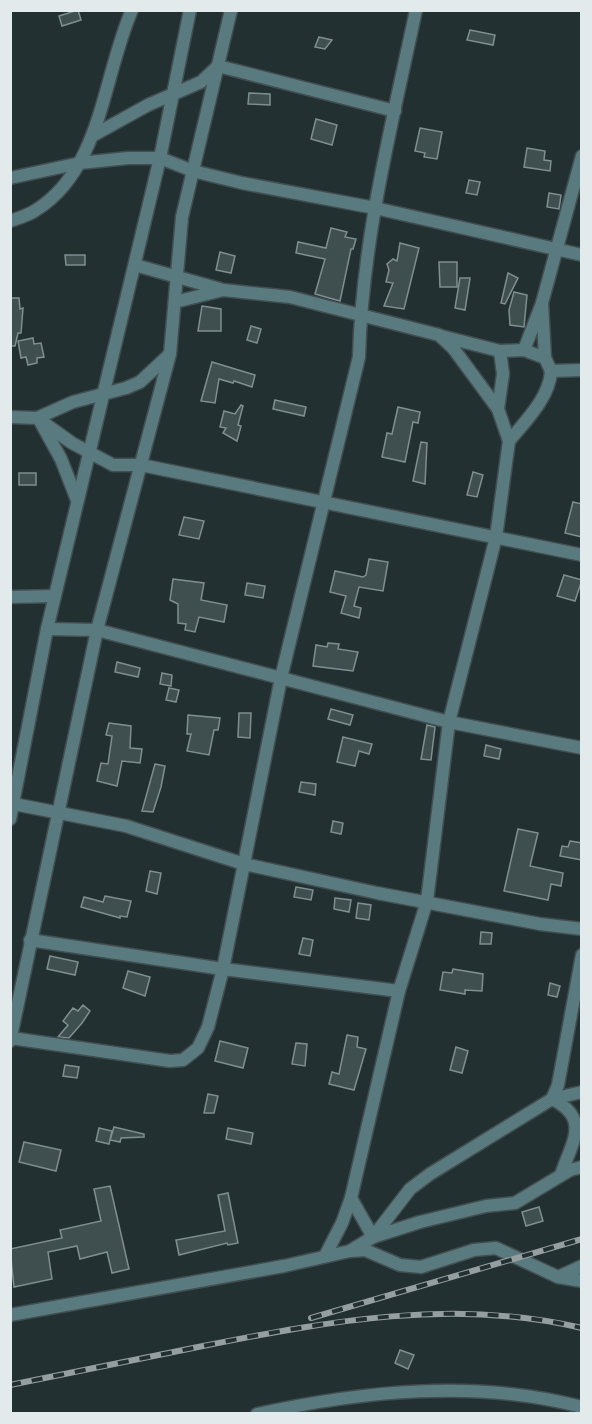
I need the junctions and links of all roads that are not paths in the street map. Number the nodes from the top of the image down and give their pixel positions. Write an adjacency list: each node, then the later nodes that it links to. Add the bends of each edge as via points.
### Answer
1 (132, 10): 8 (street, via 118,41)
2 (190, 10): 6 (street)
3 (231, 10): 5 (street)
4 (416, 10): 7 (street)
5 (218, 66): 6 (street, via 201,82); 7 (street); 12 (street)
6 (173, 94): 8 (street); 10 (street)
7 (395, 111): 14 (street)
8 (92, 136): 11 (street)
9 (582, 156): 16 (street)
10 (160, 158): 11 (street); 12 (street); 18 (street)
11 (80, 164): 13 (street); 15 (street, via 60,190 36,210)
12 (193, 171): 14 (street); 19 (street, via 182,217)
13 (10, 178)
14 (375, 208): 16 (street); 23 (street)
15 (10, 221)
16 (557, 249): 17 (street); 22 (street)
17 (582, 255)
18 (135, 265): 19 (street); 31 (street)
19 (177, 276): 20 (street); 21 (street)
20 (223, 290): 21 (street); 23 (street, via 290,297)
21 (175, 302): 27 (street)
22 (542, 303): 25 (street); 28 (street)
23 (360, 314): 24 (street); 39 (street, via 359,357)
24 (439, 335): 26 (street); 32 (street)
25 (524, 350): 26 (street); 28 (street)
26 (500, 351): 32 (street, via 503,374)
27 (170, 354): 31 (street, via 140,382); 37 (street)
28 (545, 358): 30 (street)
29 (582, 370): 30 (street)
30 (551, 371): 35 (street, via 540,401)
31 (102, 396): 34 (street, via 73,402); 36 (street)
32 (498, 409): 35 (street)
33 (10, 417): 34 (street)
34 (38, 418): 36 (street); 38 (street, via 61,459)
35 (509, 441): 40 (street)
36 (90, 450): 37 (street, via 113,465); 38 (street)
37 (141, 465): 39 (street); 45 (street)
38 (78, 502): 42 (street)
39 (322, 503): 40 (street); 46 (street)
40 (496, 537): 41 (street); 47 (street)
41 (582, 555)
42 (55, 596): 43 (street); 44 (street)
43 (10, 597)
44 (48, 629): 45 (street); 49 (street)
45 (97, 630): 46 (street); 51 (street)
46 (281, 678): 47 (street); 53 (street)
47 (449, 722): 48 (street); 54 (street)
48 (582, 748)
49 (15, 779): 50 (street)
50 (14, 804): 51 (street); 52 (street)
51 (57, 814): 53 (street, via 126,826); 56 (street)
52 (10, 819)
53 (244, 864): 54 (street); 58 (street)
54 (427, 901): 55 (street); 59 (street)
55 (582, 929)
56 (30, 940): 58 (street); 60 (street)
57 (582, 955): 62 (street, via 558,1085)
58 (223, 969): 59 (street); 60 (street, via 208,1027 198,1048 183,1060)
59 (399, 991): 65 (street)
60 (11, 1040)
61 (582, 1092): 62 (street)
62 (552, 1099): 64 (street, via 572,1112 577,1122); 66 (street, via 423,1179)
63 (582, 1167): 64 (street)
64 (561, 1176): 66 (street, via 515,1203 476,1208)
65 (351, 1198): 66 (street); 68 (street)
66 (373, 1237): 67 (street)
67 (350, 1251): 68 (street); 70 (street, via 365,1250 399,1265 421,1267 474,1250 496,1248)
68 (325, 1256): 72 (street)
69 (582, 1266): 70 (street)
70 (558, 1277): 71 (street)
71 (582, 1281)
72 (10, 1315)
73 (582, 1407): 74 (street, via 540,1397 436,1392 368,1393)
74 (285, 1411): 75 (street)
75 (257, 1413)

